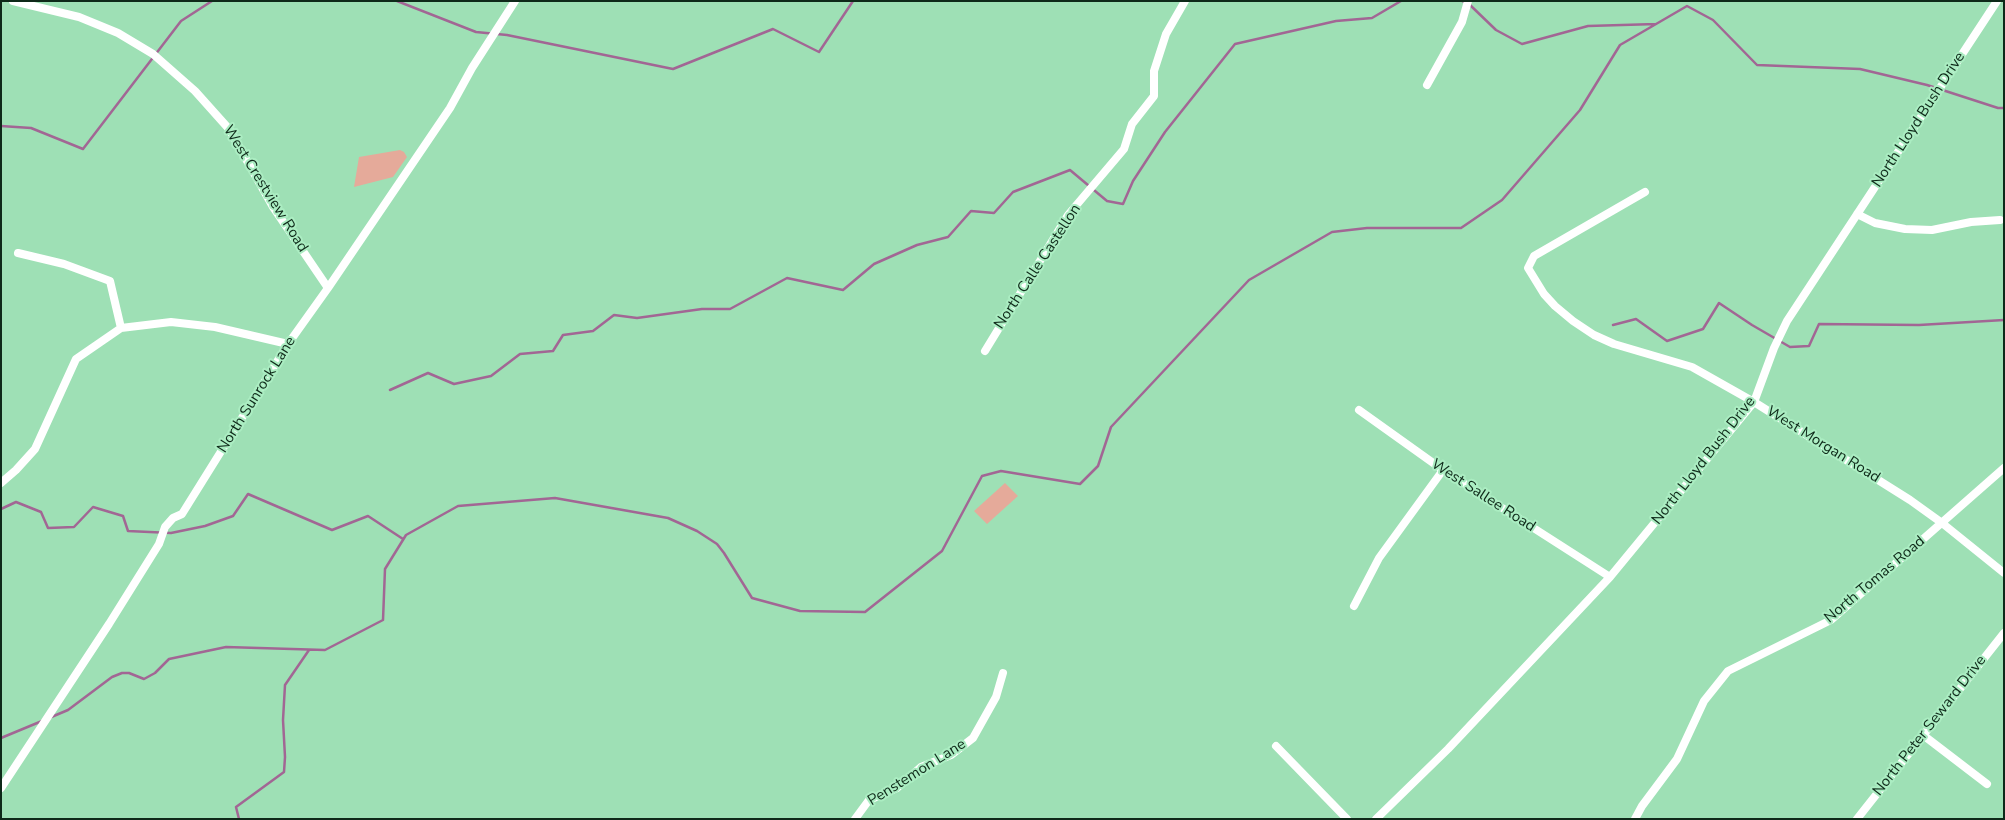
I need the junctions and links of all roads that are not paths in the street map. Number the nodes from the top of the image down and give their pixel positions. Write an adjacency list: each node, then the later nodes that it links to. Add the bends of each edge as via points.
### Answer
1 (13, 1): 12 (street, West Crestview Road, via 78,17 118,33 153,54 195,92 229,129 273,207)
2 (515, 1): 12 (street, North Sunrock Lane, via 450,108)
3 (1185, 1): 15 (street, North Calle Castellon, via 1166,34 1154,71 1154,96 1132,124 1124,149 1068,216)
4 (1468, 1): 7 (street, via 1462,22)
5 (1998, 1): 6 (street); 9 (street, North Lloyd Bush Drive)
6 (2004, 4)
7 (1427, 85)
8 (1644, 192): 16 (street, West Morgan Road, via 1534,256 1528,268 1555,306 1594,335 1692,367)
9 (1858, 214): 10 (street, via 1875,223 1905,229 1932,230); 16 (street, North Lloyd Bush Drive, via 1787,321)
10 (2000, 220)
11 (18, 253): 13 (street, via 64,264 110,281)
12 (328, 288): 14 (street, North Sunrock Lane)
13 (121, 328): 14 (street, via 171,322); 20 (street, via 76,358 35,449)
14 (288, 344): 30 (street, North Sunrock Lane, via 182,514 165,527 159,544 109,624)
15 (985, 351)
16 (1754, 402): 21 (street, West Morgan Road); 23 (street, North Lloyd Bush Drive)
17 (1359, 410): 19 (street, West Sallee Road)
18 (2004, 468): 21 (street, North Tomas Road)
19 (1443, 470): 23 (street, West Sallee Road); 24 (street, via 1379,558)
20 (1, 483)
21 (1942, 523): 22 (street, West Morgan Road); 34 (street, North Tomas Road, via 1831,620 1728,671 1704,701 1677,759)
22 (2004, 573)
23 (1610, 578): 33 (street, North Lloyd Bush Drive, via 1448,750)
24 (1354, 606)
25 (2004, 634): 27 (street, North Peter Seward Drive)
26 (1002, 673): 31 (street, Penstemon Lane, via 996,697 972,738 951,754 921,767 897,788 870,800)
27 (1923, 735): 29 (street); 35 (street, North Peter Seward Drive)
28 (1276, 746): 32 (street)
29 (1987, 784)
30 (1, 788)
31 (855, 819)
32 (1347, 819)
33 (1376, 819)
34 (1635, 819)
35 (1857, 819)

